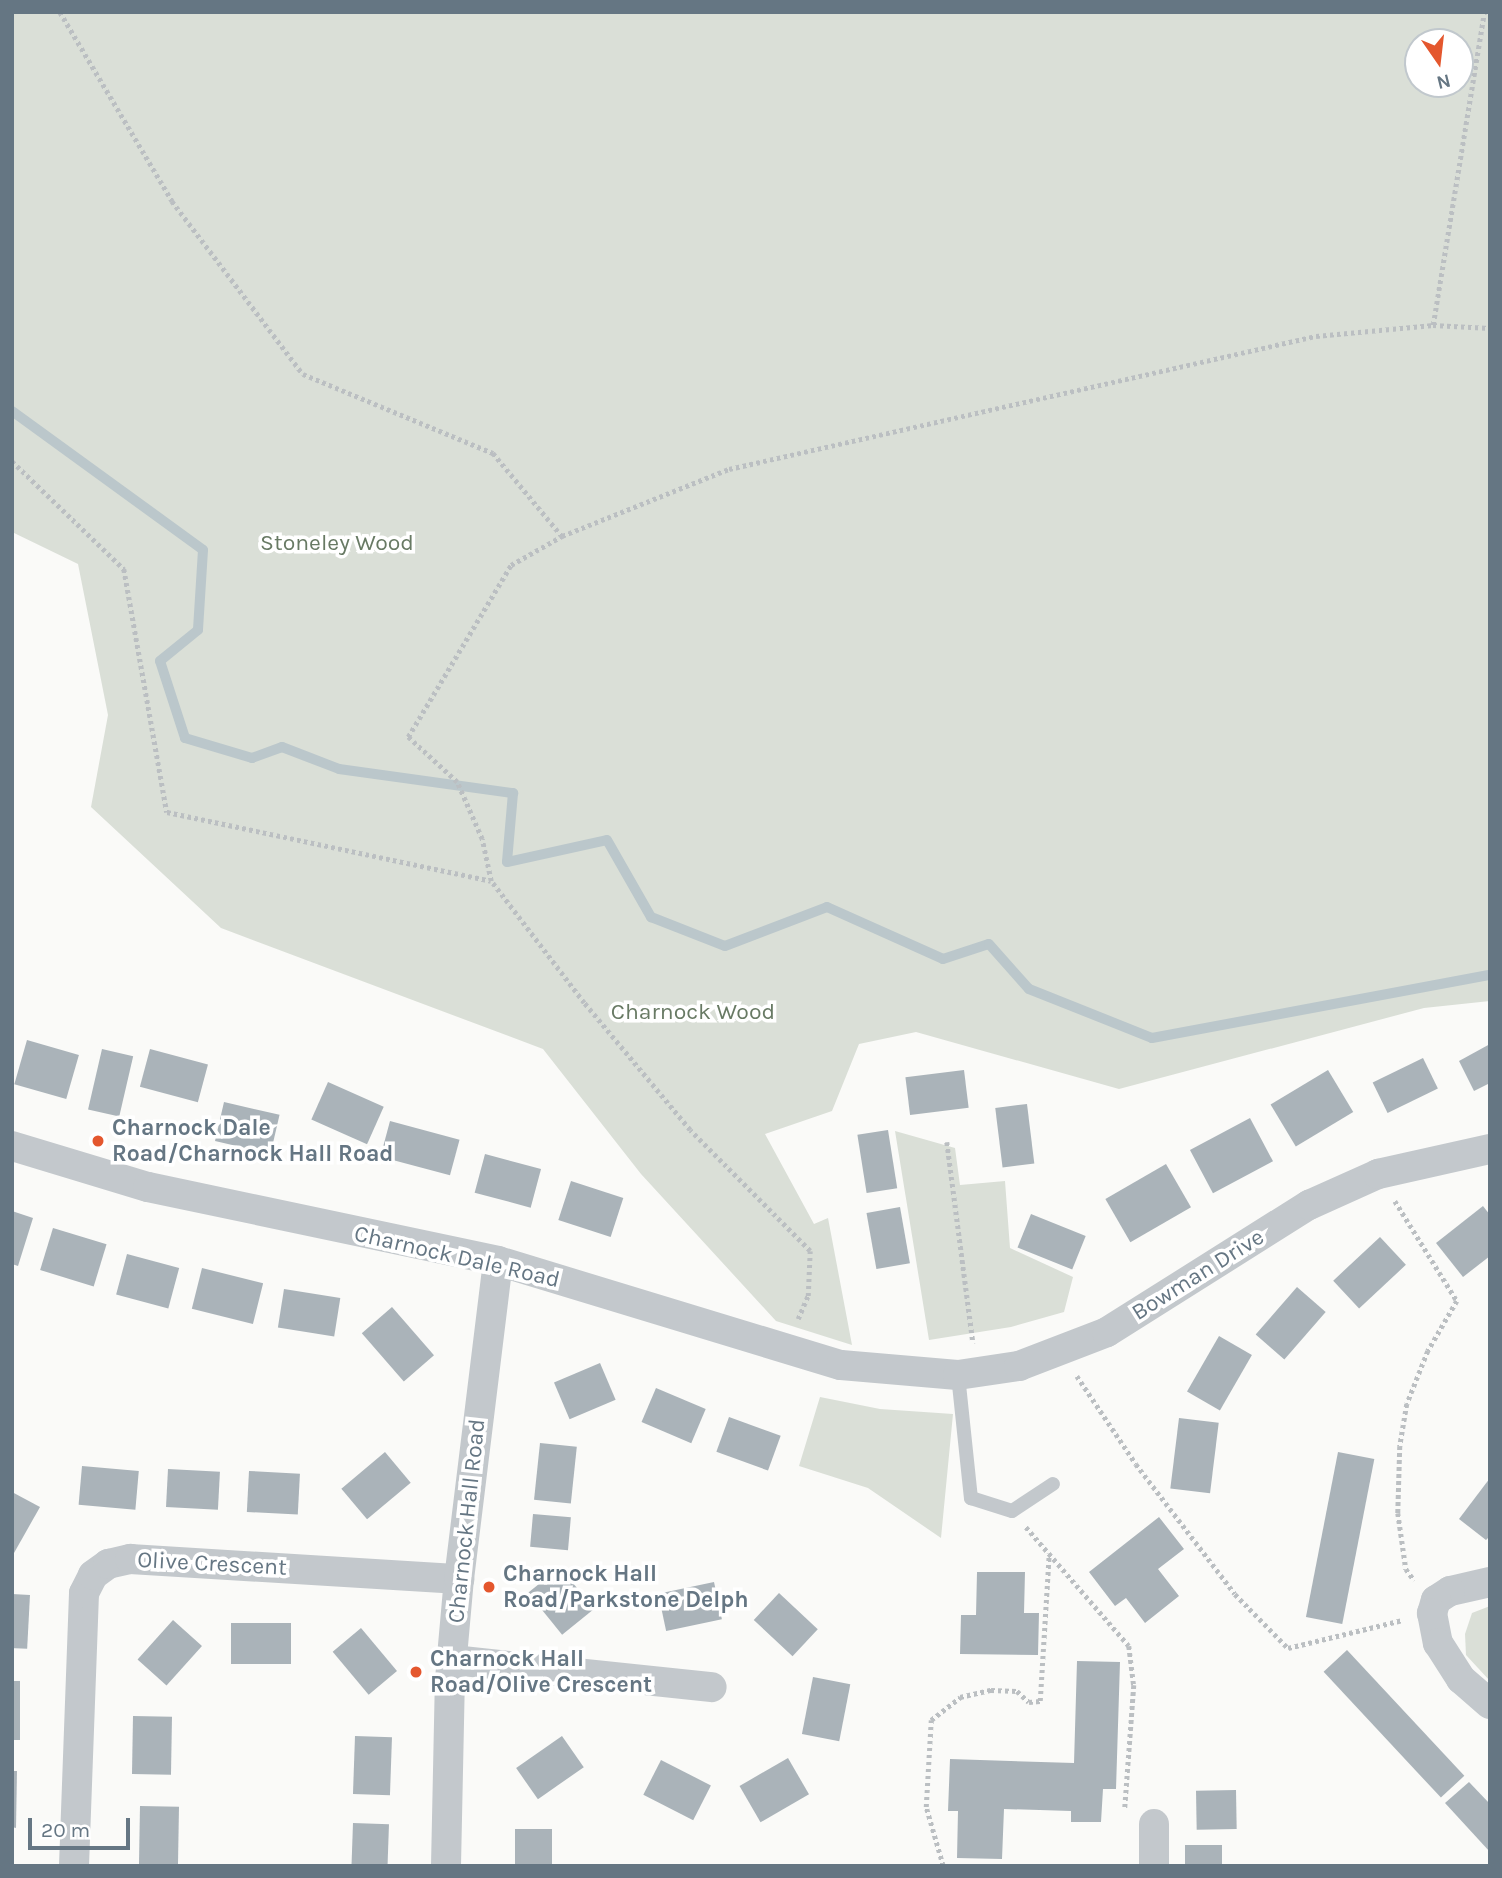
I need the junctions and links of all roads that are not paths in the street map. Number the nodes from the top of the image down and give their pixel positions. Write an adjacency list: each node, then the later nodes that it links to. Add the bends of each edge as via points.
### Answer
1 (12, 1146): 3 (street, Charnock Dale Road, via 174,1193)
2 (1490, 1149): 5 (street, Bowman Drive, via 1378,1174 1308,1205 1107,1332 1061,1352)
3 (498, 1261): 4 (street, Charnock Dale Road, via 841,1365); 7 (street, Charnock Hall Road)
4 (900, 1374): 5 (street, Bowman Drive)
5 (967, 1374): 6 (lane, via 971,1498 1012,1511)
6 (1053, 1484)
7 (459, 1579): 9 (street, Charnock Hall Road); 13 (street, Olive Crescent, via 130,1559 108,1564 93,1575 84,1593)
8 (1490, 1582): 11 (street, via 1450,1591 1434,1606 1438,1643 1461,1679)
9 (453, 1660): 10 (street); 14 (street, Charnock Hall Road)
10 (712, 1688)
11 (1490, 1704)
12 (1154, 1824): 15 (street)
13 (74, 1866)
14 (446, 1866)
15 (1154, 1866)

